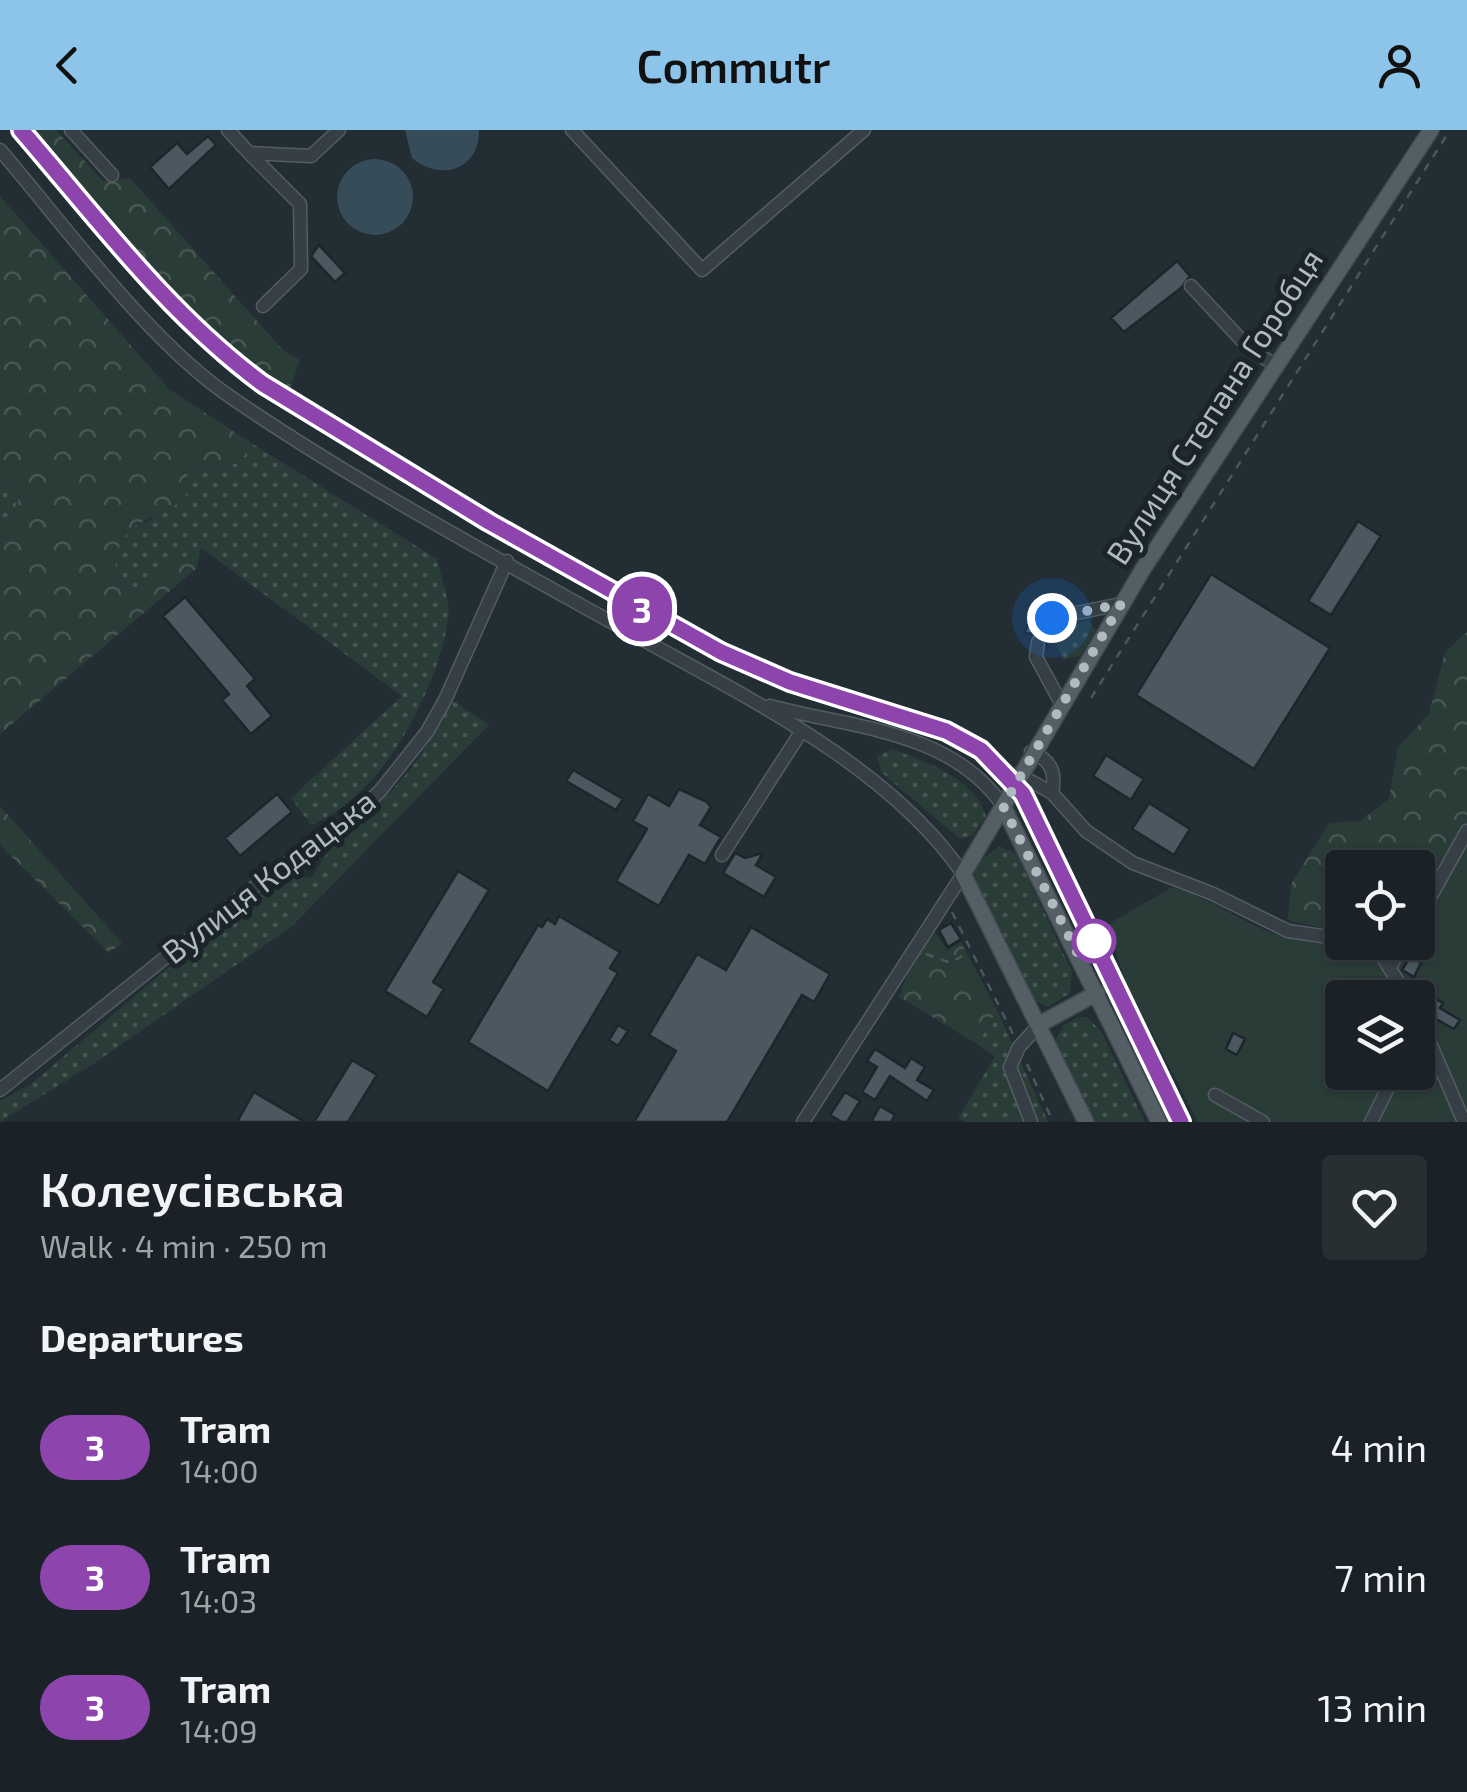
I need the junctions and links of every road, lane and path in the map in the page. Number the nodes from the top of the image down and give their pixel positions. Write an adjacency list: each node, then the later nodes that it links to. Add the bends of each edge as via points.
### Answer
1 (71, 130): 10 (street)
2 (228, 130): 9 (street)
3 (339, 130): 9 (street, via 311,156)
4 (572, 130): 5 (street, via 702,270)
5 (864, 130)
6 (1431, 130): 13 (main road, Вулиця Степана Горобця)
7 (1450, 130): 18 (path)
8 (0, 150): 14 (street, via 193,368 231,398)
9 (250, 152): 12 (street, via 300,204 301,268)
10 (112, 175)
11 (1191, 286): 13 (street, via 1248,347)
12 (262, 306)
13 (1276, 366): 15 (main road, Вулиця Степана Горобця)
14 (507, 562): 19 (street); 42 (street, Вулиця Кодацька, via 445,700 380,791)
15 (1121, 604): 16 (street); 20 (main road, Вулиця Степана Горобця)
16 (1052, 618)
17 (1038, 642): 20 (street, via 1036,657)
18 (1091, 698)
19 (758, 702): 21 (street); 25 (street, via 928,744 965,766)
20 (1061, 703): 22 (main road, Вулиця Степана Горобця)
21 (801, 732): 27 (street); 28 (street, via 932,835)
22 (1031, 752): 23 (main road, Вулиця Степана Горобця); 24 (street, via 1053,771)
23 (1018, 774): 24 (street); 25 (main road, Вулиця Степана Горобця)
24 (1052, 793): 31 (street, via 1086,831 1133,864 1288,932)
25 (1003, 806): 28 (main road, Вулиця Степана Горобця); 38 (main road)
26 (1467, 831): 29 (street)
27 (722, 855)
28 (963, 874): 30 (street); 39 (main road)
29 (1435, 888)
30 (947, 898): 32 (street); 33 (path)
31 (1325, 937)
32 (913, 950): 33 (path, via 951,963); 45 (street)
33 (970, 951): 40 (path)
34 (1386, 960): 36 (street)
35 (1395, 960): 36 (street)
36 (1392, 966): 37 (street)
37 (1399, 980)
38 (1097, 993): 39 (main road); 49 (main road)
39 (1040, 1024): 40 (street); 48 (main road)
40 (1019, 1048): 46 (street, via 1010,1067); 47 (path)
41 (1435, 1051): 52 (street)
42 (0, 1090)
43 (1387, 1090): 51 (street)
44 (1216, 1095): 50 (street)
45 (803, 1122)
46 (1031, 1122)
47 (1053, 1122)
48 (1086, 1122)
49 (1159, 1122)
50 (1263, 1122)
51 (1371, 1122)
52 (1464, 1122)

